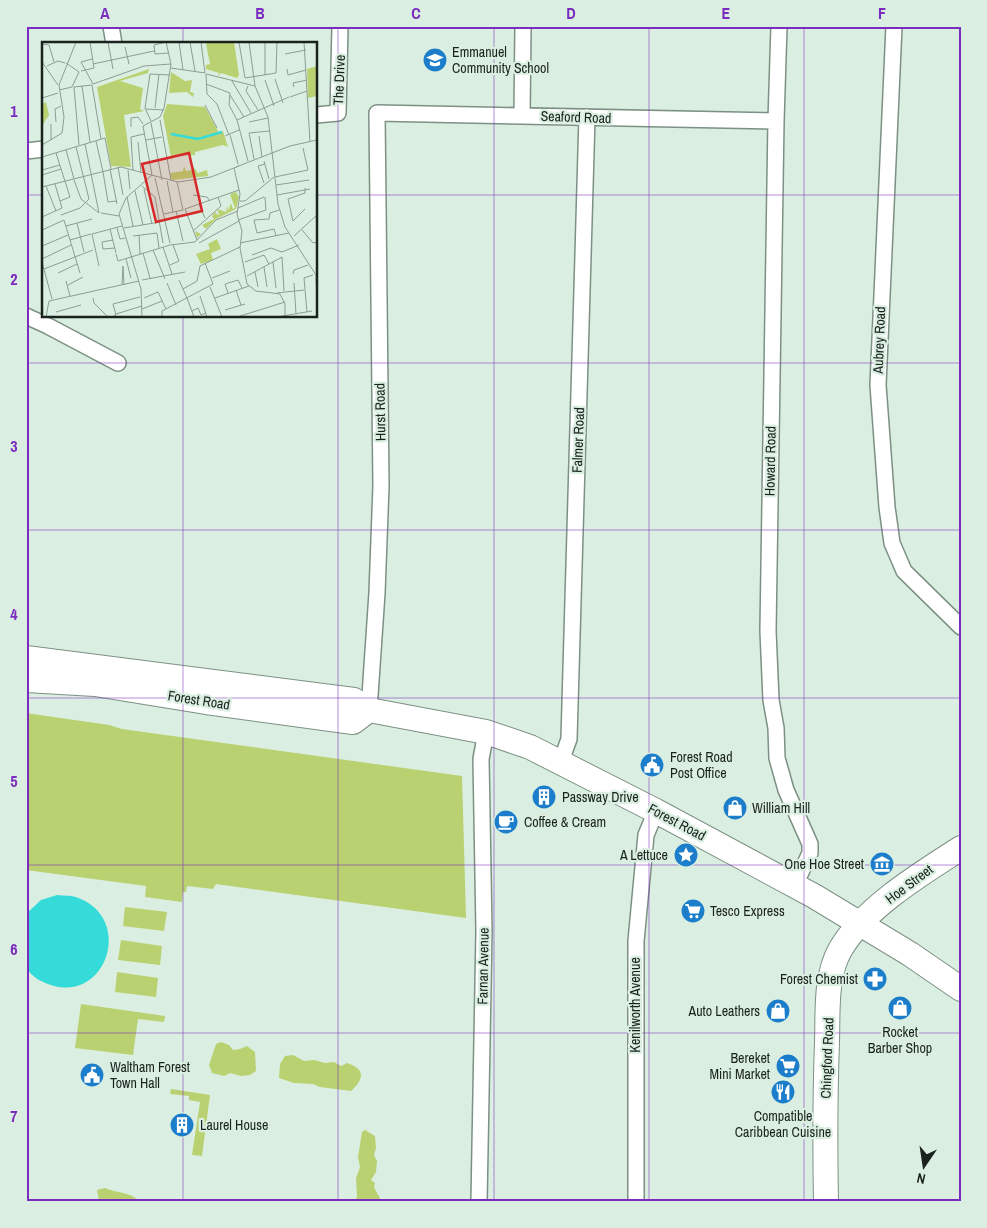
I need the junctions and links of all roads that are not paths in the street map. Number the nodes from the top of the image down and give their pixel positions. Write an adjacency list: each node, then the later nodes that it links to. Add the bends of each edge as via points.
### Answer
1 (111, 26): 6 (street)
2 (340, 26): 8 (street, The Drive, via 338,113)
3 (524, 26): 9 (street)
4 (779, 26): 11 (street, Howard Road)
5 (894, 26): 16 (street, Aubrey Road, via 878,385 887,507 892,543 904,571)
6 (114, 42)
7 (376, 113): 9 (street, Seaford Road); 19 (street, Hurst Road, via 381,486)
8 (318, 115)
9 (522, 115): 10 (street, Seaford Road)
10 (587, 117): 11 (street, Seaford Road); 21 (street, Falmer Road, via 569,740)
11 (776, 121): 24 (street, Howard Road, via 769,666 777,758 786,790 810,844 810,853)
12 (42, 149): 13 (street)
13 (26, 151)
14 (26, 316): 15 (street)
15 (118, 363)
16 (961, 627)
17 (26, 658): 19 (main road, Forest Road, via 354,700)
18 (26, 680): 19 (main road, Forest Road, via 95,684 352,722)
19 (369, 710): 20 (main road, Forest Road)
20 (486, 732): 21 (main road, Forest Road); 27 (street, Farnan Avenue, via 481,758 484,931)
21 (561, 761): 22 (main road, Forest Road)
22 (656, 811): 24 (main road, Forest Road); 28 (street, Kenilworth Avenue, via 646,835 635,956)
23 (961, 848): 25 (main road, Hoe Street, via 901,887)
24 (799, 877): 25 (main road, Forest Road)
25 (860, 923): 26 (main road, Forest Road); 29 (main road, Chingford Road, via 839,951 830,981 825,1103)
26 (961, 989)
27 (479, 1202)
28 (636, 1202)
29 (826, 1202)

